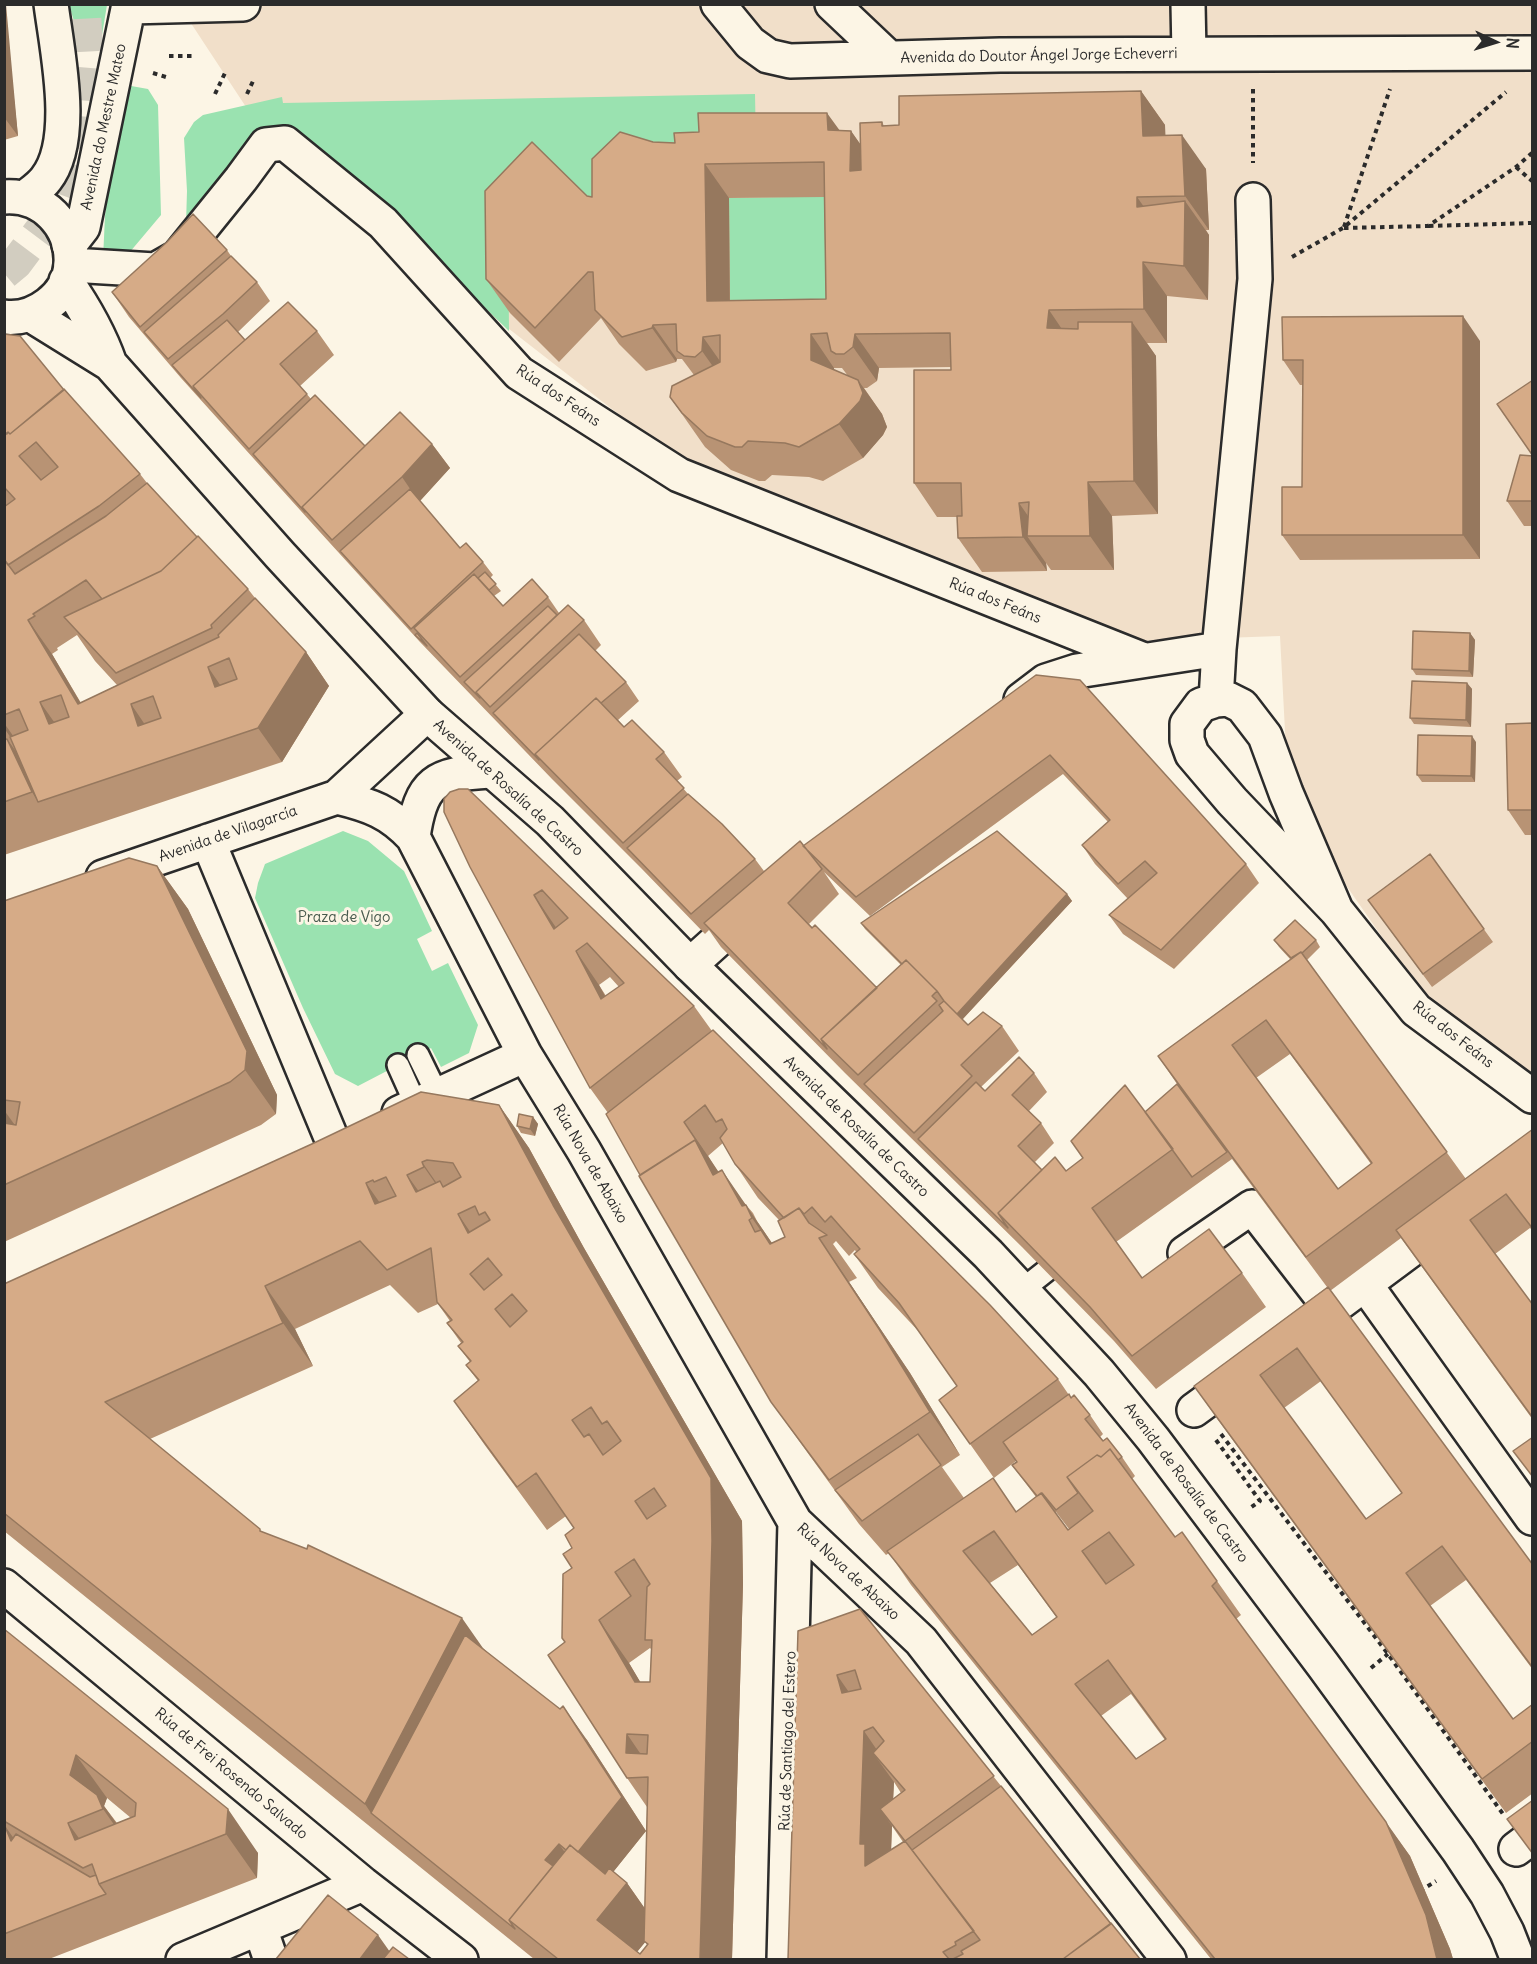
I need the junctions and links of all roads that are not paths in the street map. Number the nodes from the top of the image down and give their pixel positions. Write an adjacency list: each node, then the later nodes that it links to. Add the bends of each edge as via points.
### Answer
1 (51, 4): 10 (street, via 63,122 60,149 47,178)
2 (243, 4): 6 (street)
3 (718, 4): 9 (street, Avenida do Doutor Ángel Jorge Echeverri, via 750,44 768,56 790,61)
4 (832, 4): 9 (street, Avenida do Doutor Ángel Jorge Echeverri)
5 (1188, 4): 8 (street, Avenida do Doutor Ángel Jorge Echeverri)
6 (130, 6): 12 (street, Avenida do Mestre Mateo, via 83,227)
7 (1533, 53): 8 (street, Avenida do Doutor Ángel Jorge Echeverri)
8 (1189, 54): 9 (street, Avenida do Doutor Ángel Jorge Echeverri)
9 (889, 58)
10 (11, 197): 12 (street, Avenida de Rosalía de Castro, via 46,208 62,225)
11 (1253, 200): 15 (street, via 1255,279)
12 (68, 264): 13 (street, Avenida do Mestre Mateo, via 51,302); 14 (street, Avenida de Rosalía de Castro, via 76,296); 16 (street, Rúa dos Feáns, via 155,270 178,257 266,145 285,143 383,223 519,373 679,475)
13 (18, 316): 14 (street, Avenida de Rosalía de Castro)
14 (110, 364): 18 (street, Avenida de Rosalía de Castro)
15 (1219, 649): 16 (street); 17 (street)
16 (1144, 660): 19 (street, via 1077,671 1046,681)
17 (1216, 700): 26 (street, Rúa dos Feáns, via 1228,699 1242,706 1265,736); 26 (street, Rúa dos Feáns, via 1201,705 1187,724 1192,754)
18 (427, 714): 20 (street, Avenida de Rosalía de Castro); 21 (street, Avenida de Vilagarcía)
19 (999, 716)
20 (490, 771): 22 (street, via 445,776 426,790); 27 (street, Avenida de Rosalía de Castro, via 550,821)
21 (337, 797): 22 (street, via 380,810); 23 (street, Avenida de Vilagarcía)
22 (413, 837): 29 (street)
23 (208, 841): 24 (street, Avenida de Vilagarcía); 32 (street, via 322,1147)
24 (72, 888)
25 (770, 894): 27 (street)
26 (1336, 910): 31 (street, Rúa dos Feáns, via 1416,1010)
27 (690, 965): 48 (street, Avenida de Rosalía de Castro, via 1034,1281 1458,1850 1487,1894)
28 (418, 1055): 32 (lane)
29 (525, 1055): 32 (street); 39 (street, Rúa Nova de Abaixo)
30 (398, 1065): 32 (lane)
31 (1533, 1096)
32 (427, 1100)
33 (1467, 1208): 35 (street)
34 (1185, 1253): 36 (street, via 1252,1207)
35 (1365, 1284): 36 (street); 38 (street)
36 (1331, 1309): 37 (street)
37 (1197, 1408)
38 (1533, 1518)
39 (795, 1522): 46 (street, Rúa de Santiago del Estero); 47 (street, Rúa Nova de Abaixo, via 921,1641)
40 (4, 1586): 41 (street, Rúa de Frei Rosendo Salvado)
41 (363, 1884): 42 (street); 45 (street, Rúa de Frei Rosendo Salvado)
42 (260, 1928): 43 (street); 44 (street)
43 (183, 1959)
44 (271, 1959)
45 (461, 1959)
46 (784, 1959)
47 (1169, 1959)
48 (1518, 1959)

